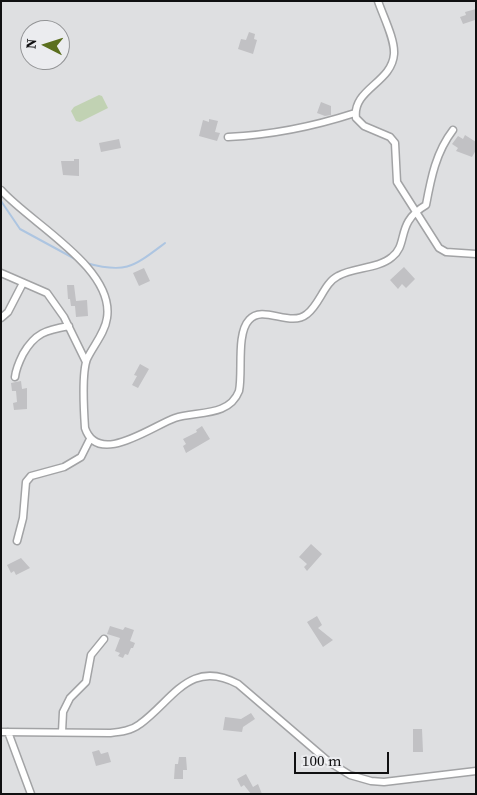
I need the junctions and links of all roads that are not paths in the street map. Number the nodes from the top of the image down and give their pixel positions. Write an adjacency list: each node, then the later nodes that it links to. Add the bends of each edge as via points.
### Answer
1 (378, 1): 2 (street, via 394,43 393,62 385,75 358,101)
2 (355, 113): 4 (street, via 309,126); 6 (street, via 364,126 390,137 395,143 397,182)
3 (454, 130): 6 (street, via 444,142 431,177 426,205)
4 (228, 136)
5 (1, 190): 12 (street, via 78,256 95,277 105,301 107,319)
6 (414, 212): 7 (street, via 439,248 446,252); 14 (street, via 392,258 339,275 314,308 302,318 258,315 249,320 242,336 239,391 231,403 214,412 174,418 115,445 99,444)
7 (476, 254)
8 (1, 273): 9 (street)
9 (23, 283): 10 (street, via 8,312); 11 (street, via 47,293)
10 (1, 318)
11 (69, 326): 12 (street); 13 (street, via 47,330 31,341)
12 (86, 362): 14 (street, via 84,417)
13 (15, 376)
14 (90, 439): 15 (street, via 81,457 64,467 30,476 26,482 23,518)
15 (16, 541)
16 (104, 639): 18 (street, via 90,655 86,682 70,698 63,712)
17 (5, 732): 18 (street); 20 (street)
18 (62, 732): 19 (street, via 127,731 139,725 181,685 208,675 238,684 329,762 350,775 384,782)
19 (476, 771)
20 (31, 794)

